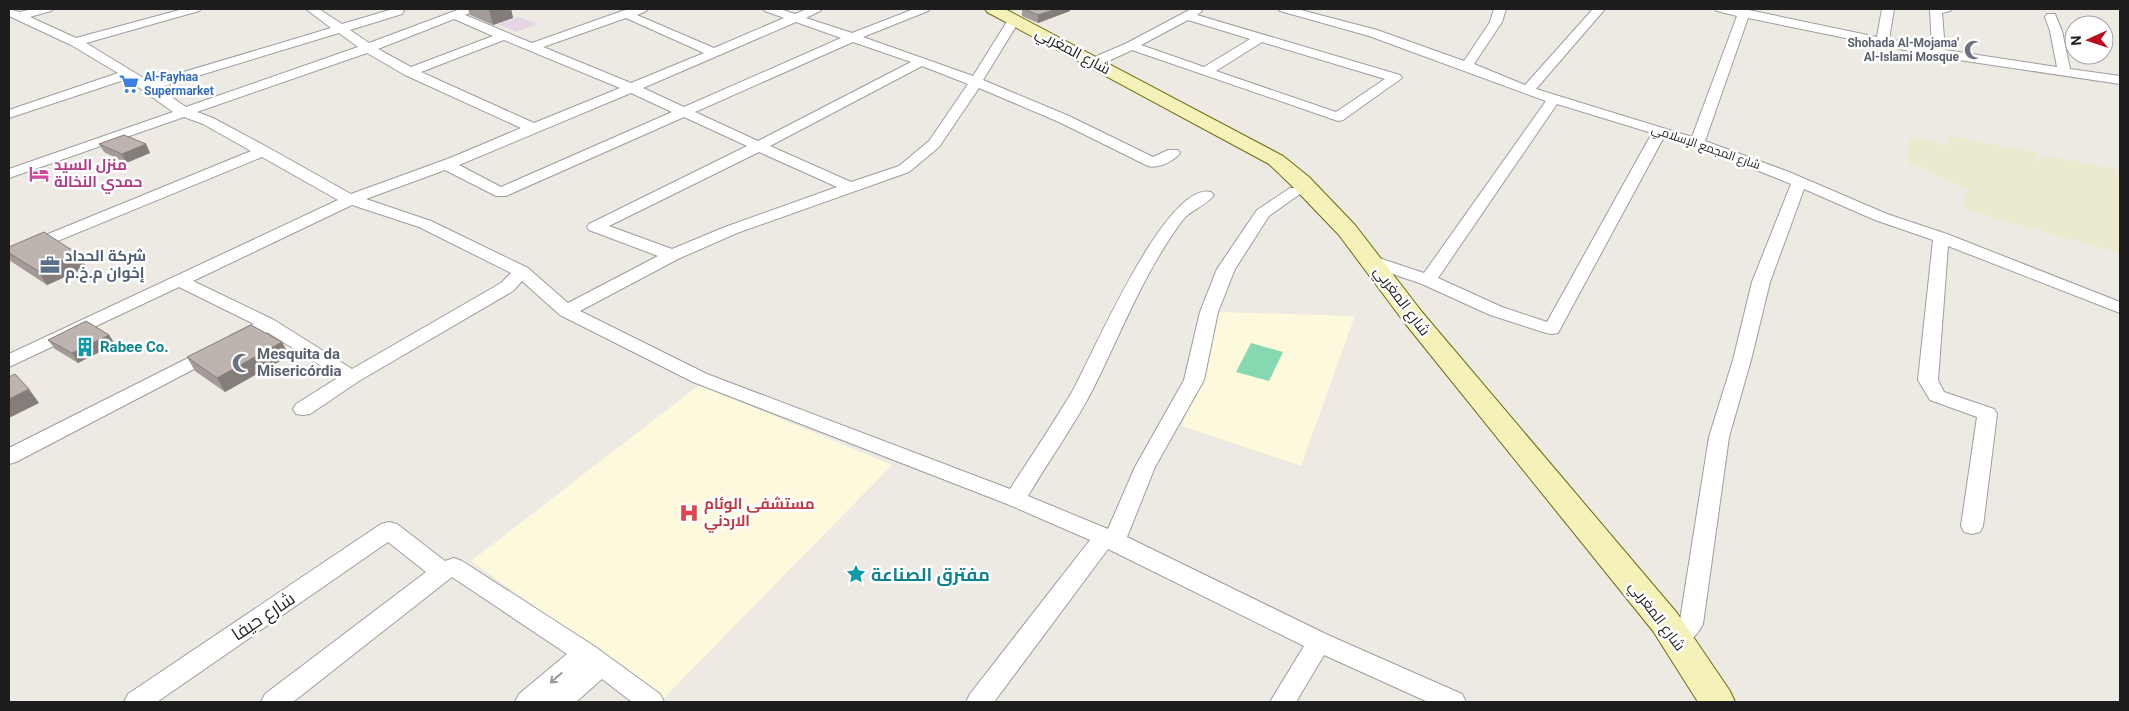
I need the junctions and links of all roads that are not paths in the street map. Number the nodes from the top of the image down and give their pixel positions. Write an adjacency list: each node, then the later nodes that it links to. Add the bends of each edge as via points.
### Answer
1 (47, 9): 19 (street)
2 (195, 9): 31 (street)
3 (312, 9): 26 (street)
4 (470, 9): 21 (street)
5 (642, 9): 20 (street)
6 (769, 9): 25 (street)
7 (816, 9): 25 (street)
8 (924, 9): 28 (street)
9 (982, 9): 22 (main road, شارع المغربي)
10 (1202, 9): 23 (street)
11 (1284, 9): 39 (street, شارع المجمع الإسلامي, via 1373,33)
12 (1500, 9): 39 (street, via 1496,22)
13 (1599, 9): 48 (street)
14 (1721, 9): 18 (street)
15 (1888, 9): 30 (street)
16 (1946, 9): 36 (street, via 1936,10)
17 (398, 11): 26 (street)
18 (1744, 13): 30 (street); 55 (street)
19 (14, 14): 31 (street)
20 (626, 14): 33 (street); 35 (street)
21 (454, 16): 27 (street); 34 (street)
22 (1002, 16): 38 (main road, شارع المغربي); 45 (street); 63 (main road, شارع المغربي, via 1261,161 1280,173)
23 (1186, 16): 29 (street); 32 (street)
24 (2051, 17): 40 (street)
25 (794, 18): 28 (street); 35 (street)
26 (342, 28): 34 (street); 46 (street)
27 (504, 36): 33 (street); 41 (street)
28 (853, 37): 37 (street); 51 (street)
29 (1260, 38): 42 (street); 42 (street, via 1395,78 1338,117)
30 (1882, 41): 36 (street)
31 (75, 42): 43 (street)
32 (1131, 46): 38 (street); 42 (street)
33 (532, 47): 47 (street)
34 (368, 48): 41 (street); 50 (street)
35 (714, 53): 47 (street)
36 (1939, 53): 40 (street)
37 (921, 62): 45 (street); 56 (street)
38 (1095, 62): 69 (main road, شارع المغربي, via 1276,160 1347,230)
39 (1466, 66): 48 (street, شارع المجمع الإسلامي)
40 (2064, 71): 44 (street)
41 (410, 72): 53 (street)
42 (1205, 72)
43 (129, 74): 46 (street); 52 (street)
44 (2120, 80)
45 (976, 82): 58 (street, via 1051,113 1153,163); 62 (street, via 934,144 907,167)
46 (149, 87): 50 (street)
47 (631, 88): 51 (street); 53 (street)
48 (1527, 91): 49 (street, شارع المجمع الإسلامي)
49 (1554, 99): 54 (street, شارع المجمع الإسلامي); 71 (street)
50 (183, 112): 57 (street, via 208,121); 60 (street)
51 (684, 112): 56 (street); 59 (street, via 501,194)
52 (9, 114)
53 (532, 128): 59 (street)
54 (1660, 131): 55 (street, شارع المجمع الإسلامي); 71 (street, via 1552,329 1496,311)
55 (1697, 143): 61 (street, شارع المجمع الإسلامي)
56 (759, 146): 62 (street); 67 (street, via 595,226)
57 (264, 151): 65 (street); 68 (street)
58 (1173, 153)
59 (446, 164): 65 (street)
60 (9, 174)
61 (1799, 183): 66 (street, شارع المجمع الإسلامي, via 1881,218); 84 (street, via 1761,282 1719,437 1691,624)
62 (851, 188): 67 (street, via 730,230)
63 (1295, 191): 82 (street, via 1263,213 1226,269 1209,312 1194,380 1145,467); 95 (main road, شارع المغربي, via 1362,263 1410,330 1640,616)
64 (1206, 194): 80 (street, via 1176,218 1136,280 1082,391)
65 (350, 200): 70 (street, via 425,224); 72 (street)
66 (1942, 237): 73 (street, شارع المجمع الإسلامي); 81 (street, via 1928,380 1937,396 1986,414)
67 (672, 255): 74 (street)
68 (9, 256)
69 (1370, 260): 71 (street); 84 (main road, شارع المغربي)
70 (522, 272): 74 (street); 77 (street, via 507,287)
71 (1428, 280)
72 (178, 281): 75 (street); 76 (street)
73 (2120, 308)
74 (566, 311): 80 (street, via 700,378)
75 (268, 324): 77 (street); 79 (street)
76 (9, 360)
77 (352, 377): 78 (street)
78 (303, 410)
79 (9, 457)
80 (1015, 498): 82 (street)
81 (1972, 526)
82 (1114, 541): 85 (street); 92 (street, via 1102,540)
83 (442, 572): 86 (street, via 454,567); 87 (street, شارع حيفا, via 389,530); 88 (street)
84 (1676, 638): 96 (main road, شارع المغربي)
85 (1319, 642): 93 (street); 94 (street)
86 (593, 659): 89 (street, one-way to 89); 90 (street); 91 (street)
87 (137, 702)
88 (274, 702)
89 (528, 702)
90 (559, 702)
91 (651, 702)
92 (978, 702)
93 (1283, 702)
94 (1453, 702)
95 (1699, 702)
96 (1718, 702)

